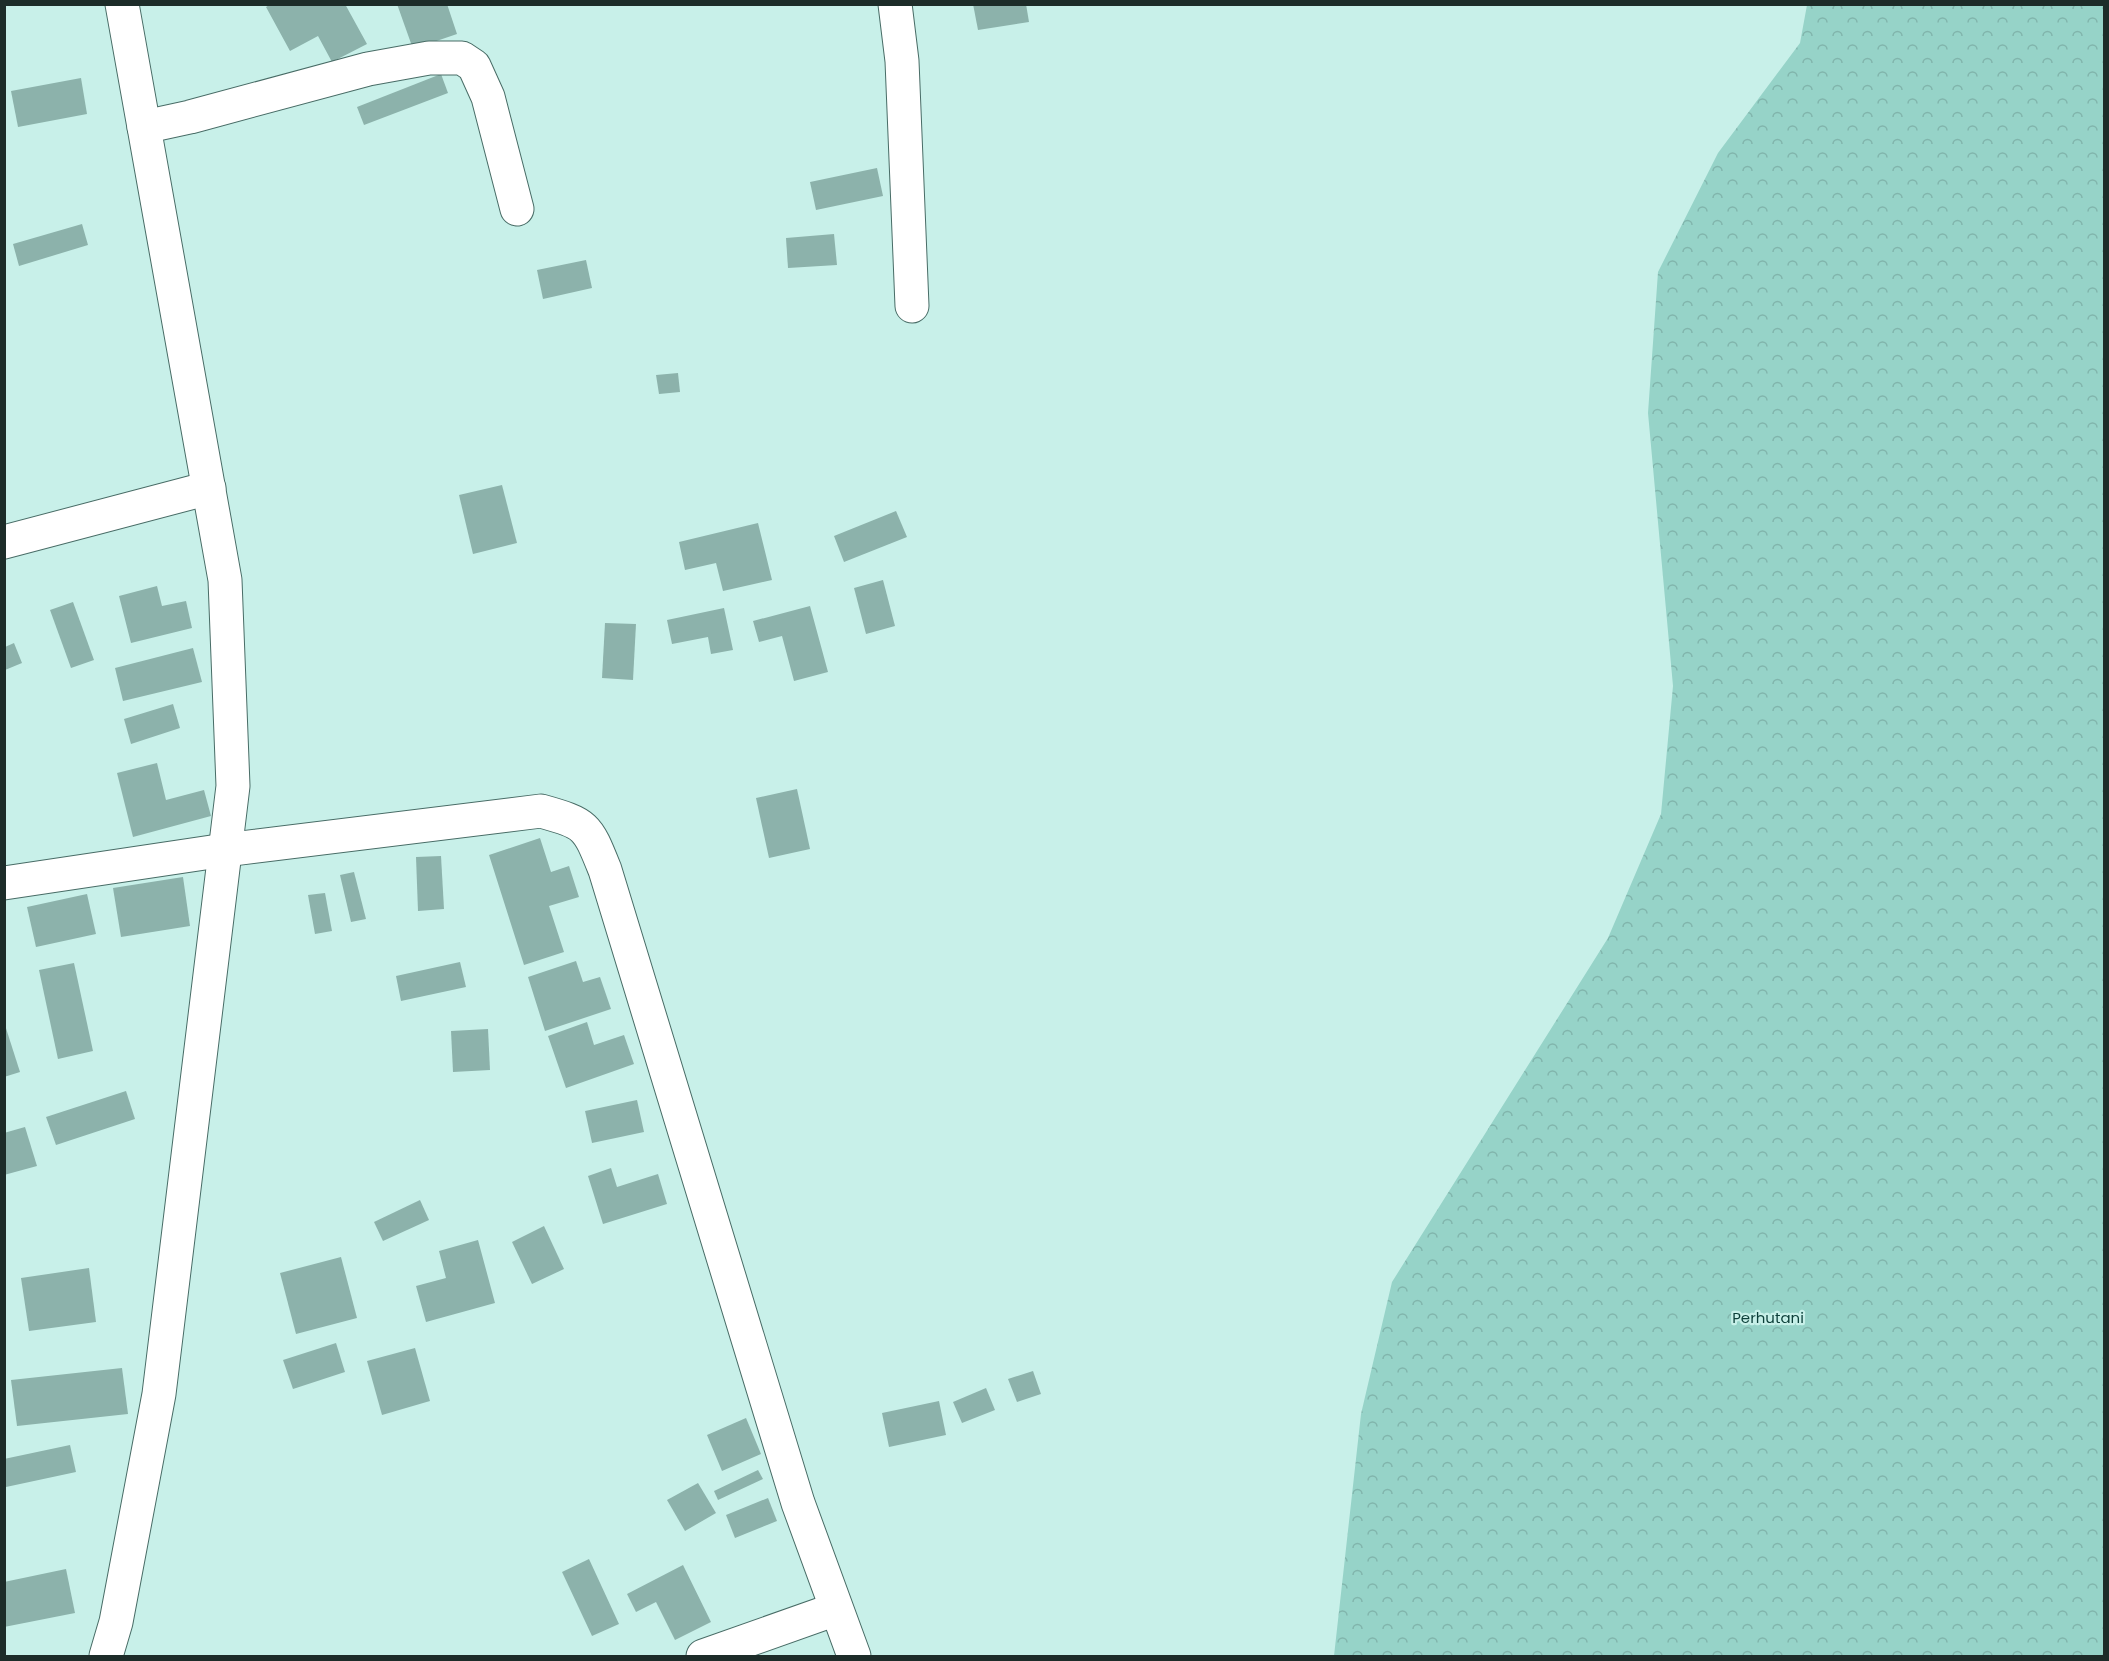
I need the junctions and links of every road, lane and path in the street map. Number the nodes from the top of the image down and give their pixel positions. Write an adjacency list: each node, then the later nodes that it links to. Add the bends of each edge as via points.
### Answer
1 (122, 4): 3 (street)
2 (895, 4): 5 (street, via 902,61)
3 (144, 127): 4 (street, via 368,69 429,58 462,58 474,66 488,98); 6 (street)
4 (517, 209)
5 (912, 306)
6 (209, 488): 7 (street); 8 (street, via 225,580 233,786)
7 (4, 542)
8 (225, 850): 9 (street); 10 (street, via 541,811 575,821 591,836 605,870 798,1503); 11 (street, via 159,1395 116,1622)
9 (4, 883)
10 (836, 1609): 12 (street); 13 (street)
11 (106, 1656)
12 (703, 1656)
13 (854, 1656)

